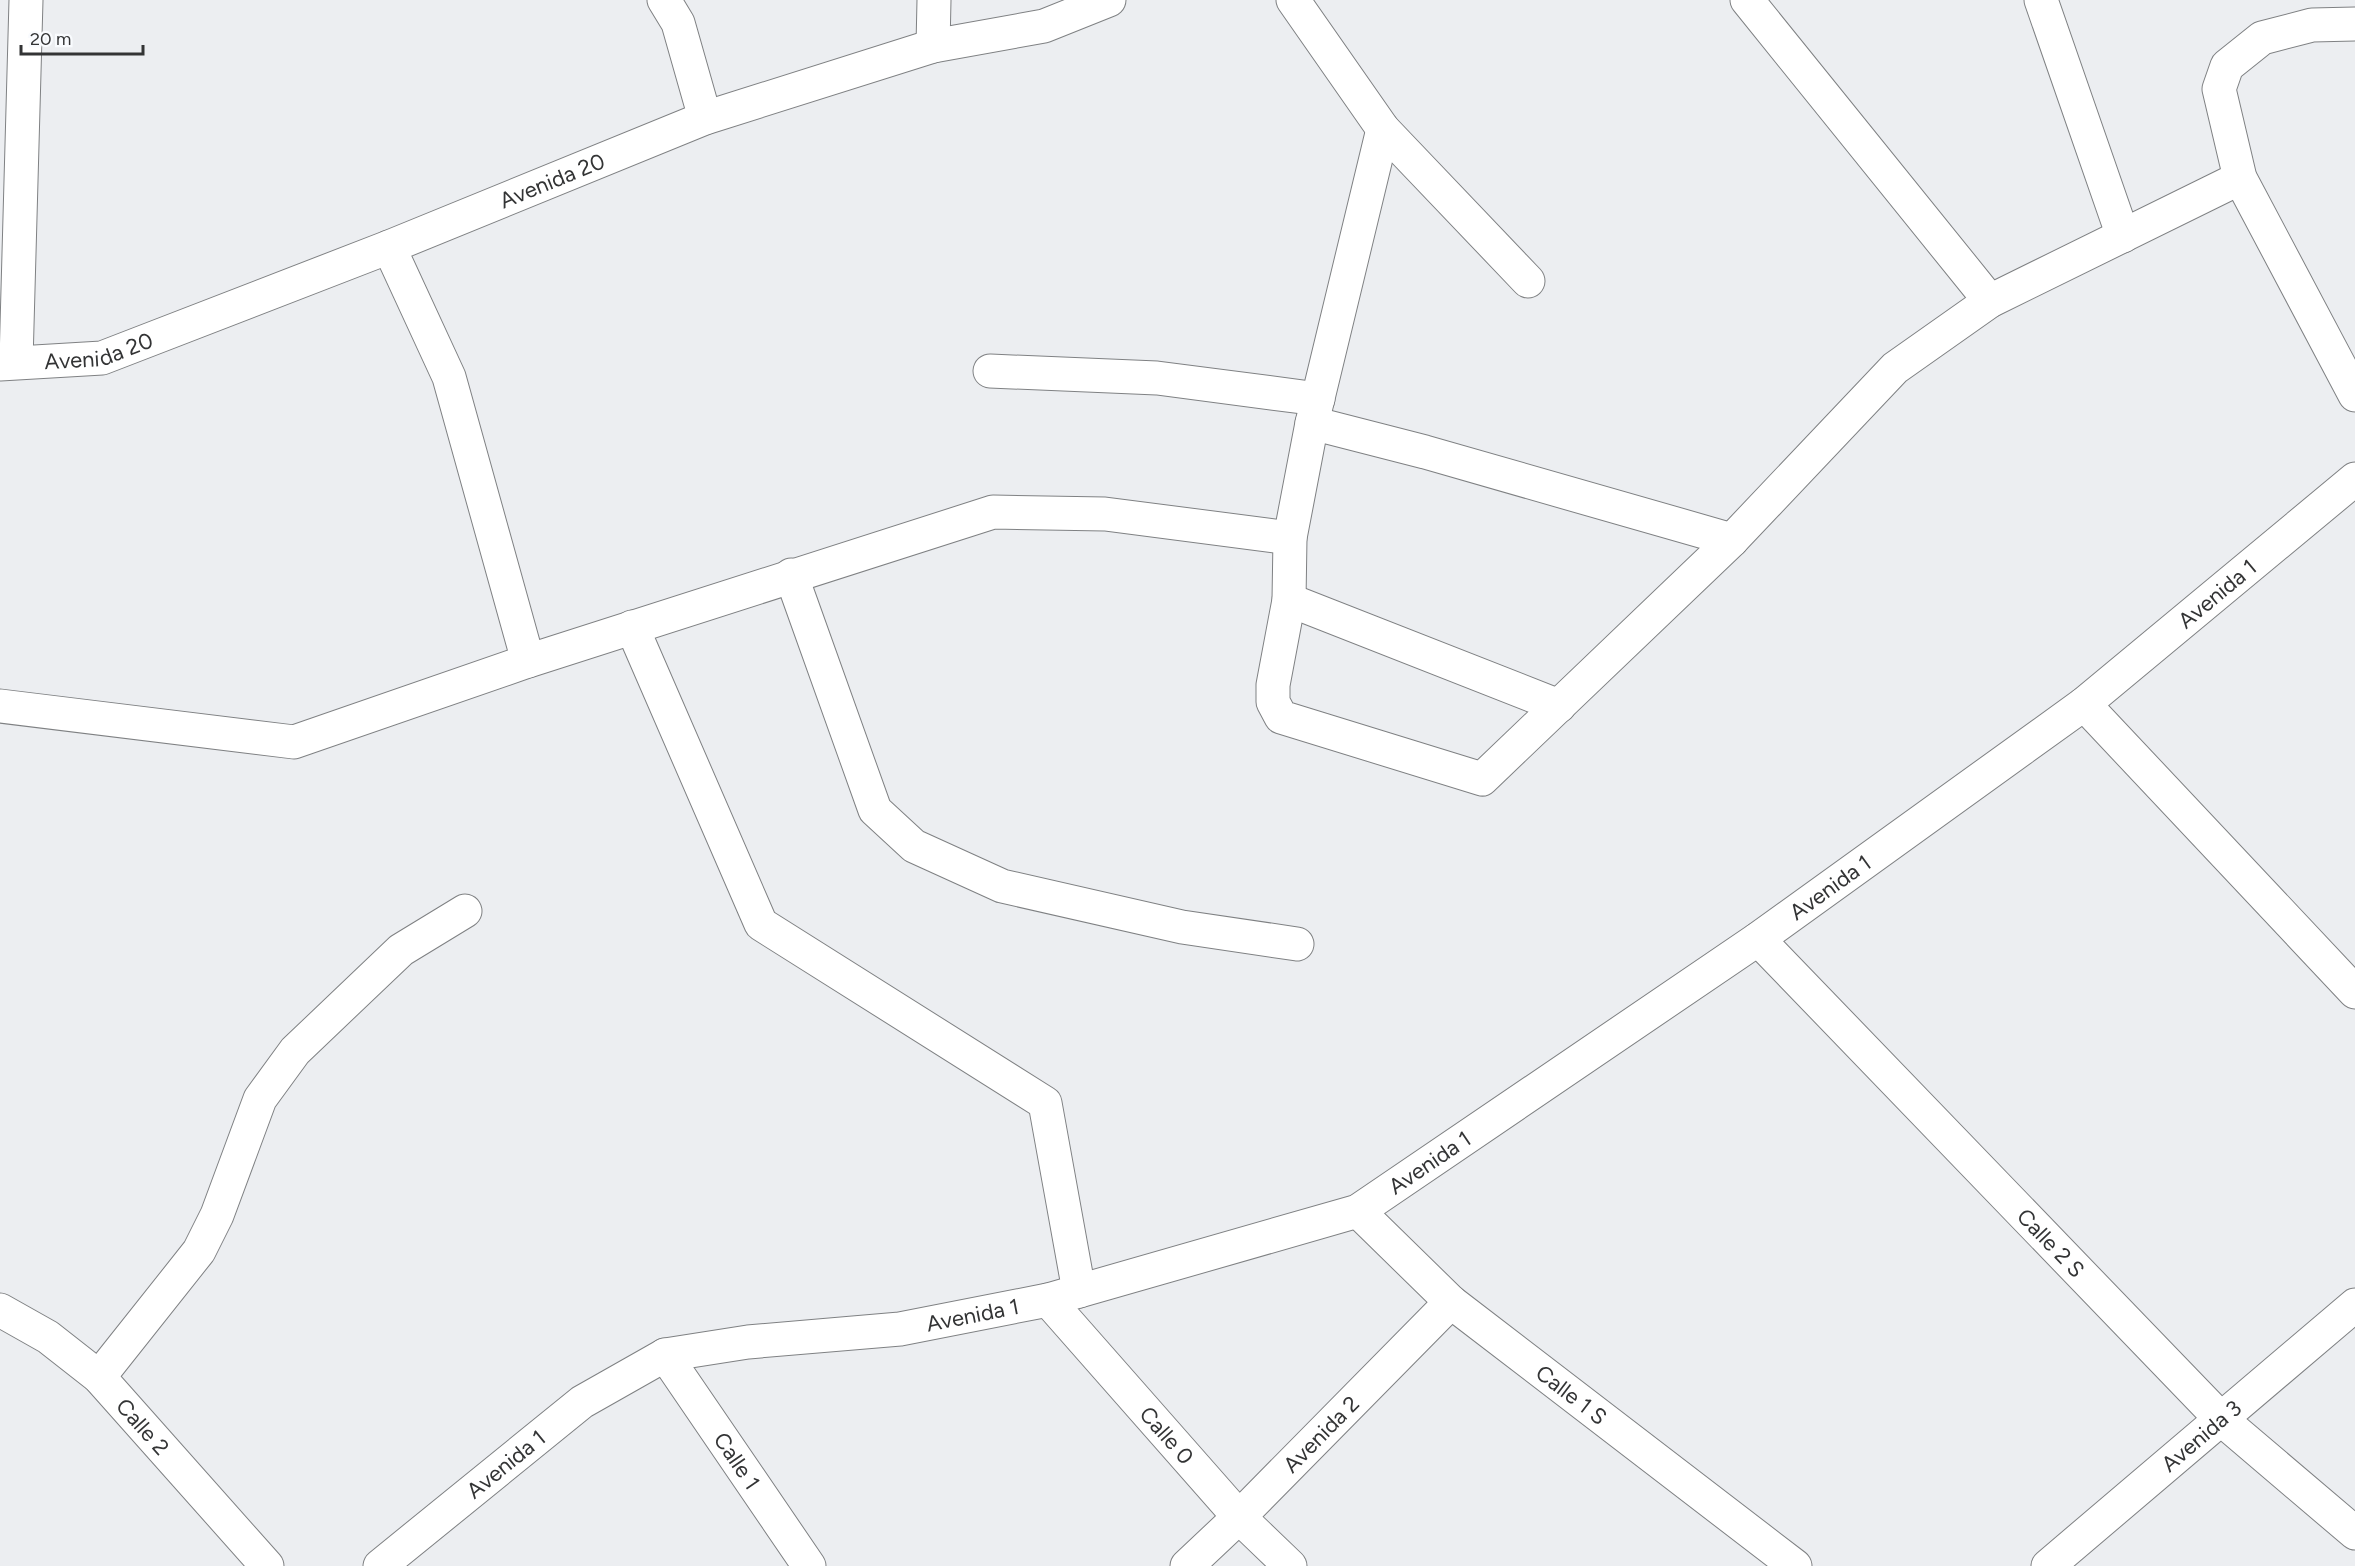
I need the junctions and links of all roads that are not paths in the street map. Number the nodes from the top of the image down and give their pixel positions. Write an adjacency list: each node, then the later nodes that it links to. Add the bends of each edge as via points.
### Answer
1 (26, 0): 17 (street)
2 (664, 0): 10 (street, via 678,23)
3 (934, 0): 9 (street)
4 (1109, 0): 9 (street, Avenida 20, via 1044,26)
5 (1293, 0): 11 (street)
6 (1747, 0): 16 (street)
7 (2041, 0): 13 (street)
8 (2355, 24): 12 (street, via 2312,25 2262,38 2227,66 2218,89)
9 (933, 46): 10 (street, Avenida 20)
10 (705, 118): 14 (street, Avenida 20)
11 (1383, 129): 15 (street); 20 (street)
12 (2240, 178): 13 (street); 19 (street)
13 (2122, 236): 16 (street)
14 (389, 247): 17 (street, Avenida 20, via 102,358); 27 (street, via 449,377)
15 (1528, 281)
16 (1990, 302): 23 (street, via 1895,368)
17 (8, 363)
18 (990, 371): 20 (street, via 1157,378)
19 (2355, 395)
20 (1315, 411): 22 (street); 23 (street, via 1425,452)
21 (2355, 479): 28 (street, Avenida 1)
22 (1290, 538): 24 (street, via 1105,514 993,512); 25 (street)
23 (1732, 540): 30 (street)
24 (790, 576): 26 (street); 33 (street, via 874,810 914,846 1002,886 1182,927)
25 (1289, 600): 30 (street); 30 (street, via 1273,685 1273,702 1281,717 1482,779)
26 (632, 627): 27 (street); 36 (street, via 761,924 1045,1103)
27 (528, 661): 29 (street, via 294,742)
28 (2084, 704): 32 (street, Avenida 1); 34 (street)
29 (0, 706)
30 (1559, 706)
31 (465, 910): 42 (street, via 401,950 295,1051 260,1099 200,1251)
32 (1758, 939): 35 (street, Avenida 1); 43 (street, Calle 2 S)
33 (1297, 944)
34 (2355, 992)
35 (1358, 1211): 36 (street, Avenida 1); 38 (street, Calle 1 S)
36 (1079, 1291): 37 (street, Avenida 1)
37 (1048, 1300): 41 (street, Avenida 1, via 900,1329 748,1342); 44 (street, Calle 0)
38 (1452, 1302): 44 (street, Avenida 2); 51 (street, Calle 1 S)
39 (2355, 1305): 43 (street, Avenida 3)
40 (0, 1310): 42 (street, Calle 2, via 48,1337)
41 (665, 1355): 47 (street, Avenida 1, via 582,1402); 48 (street, Calle 1)
42 (99, 1377): 46 (street, Calle 2)
43 (2221, 1419): 45 (street, Calle 2 S); 52 (street, Avenida 3)
44 (1239, 1517): 49 (street, Avenida 2); 50 (street, Calle 0)
45 (2355, 1533)
46 (267, 1566)
47 (380, 1566)
48 (809, 1566)
49 (1187, 1566)
50 (1290, 1566)
51 (1795, 1566)
52 (2048, 1566)

